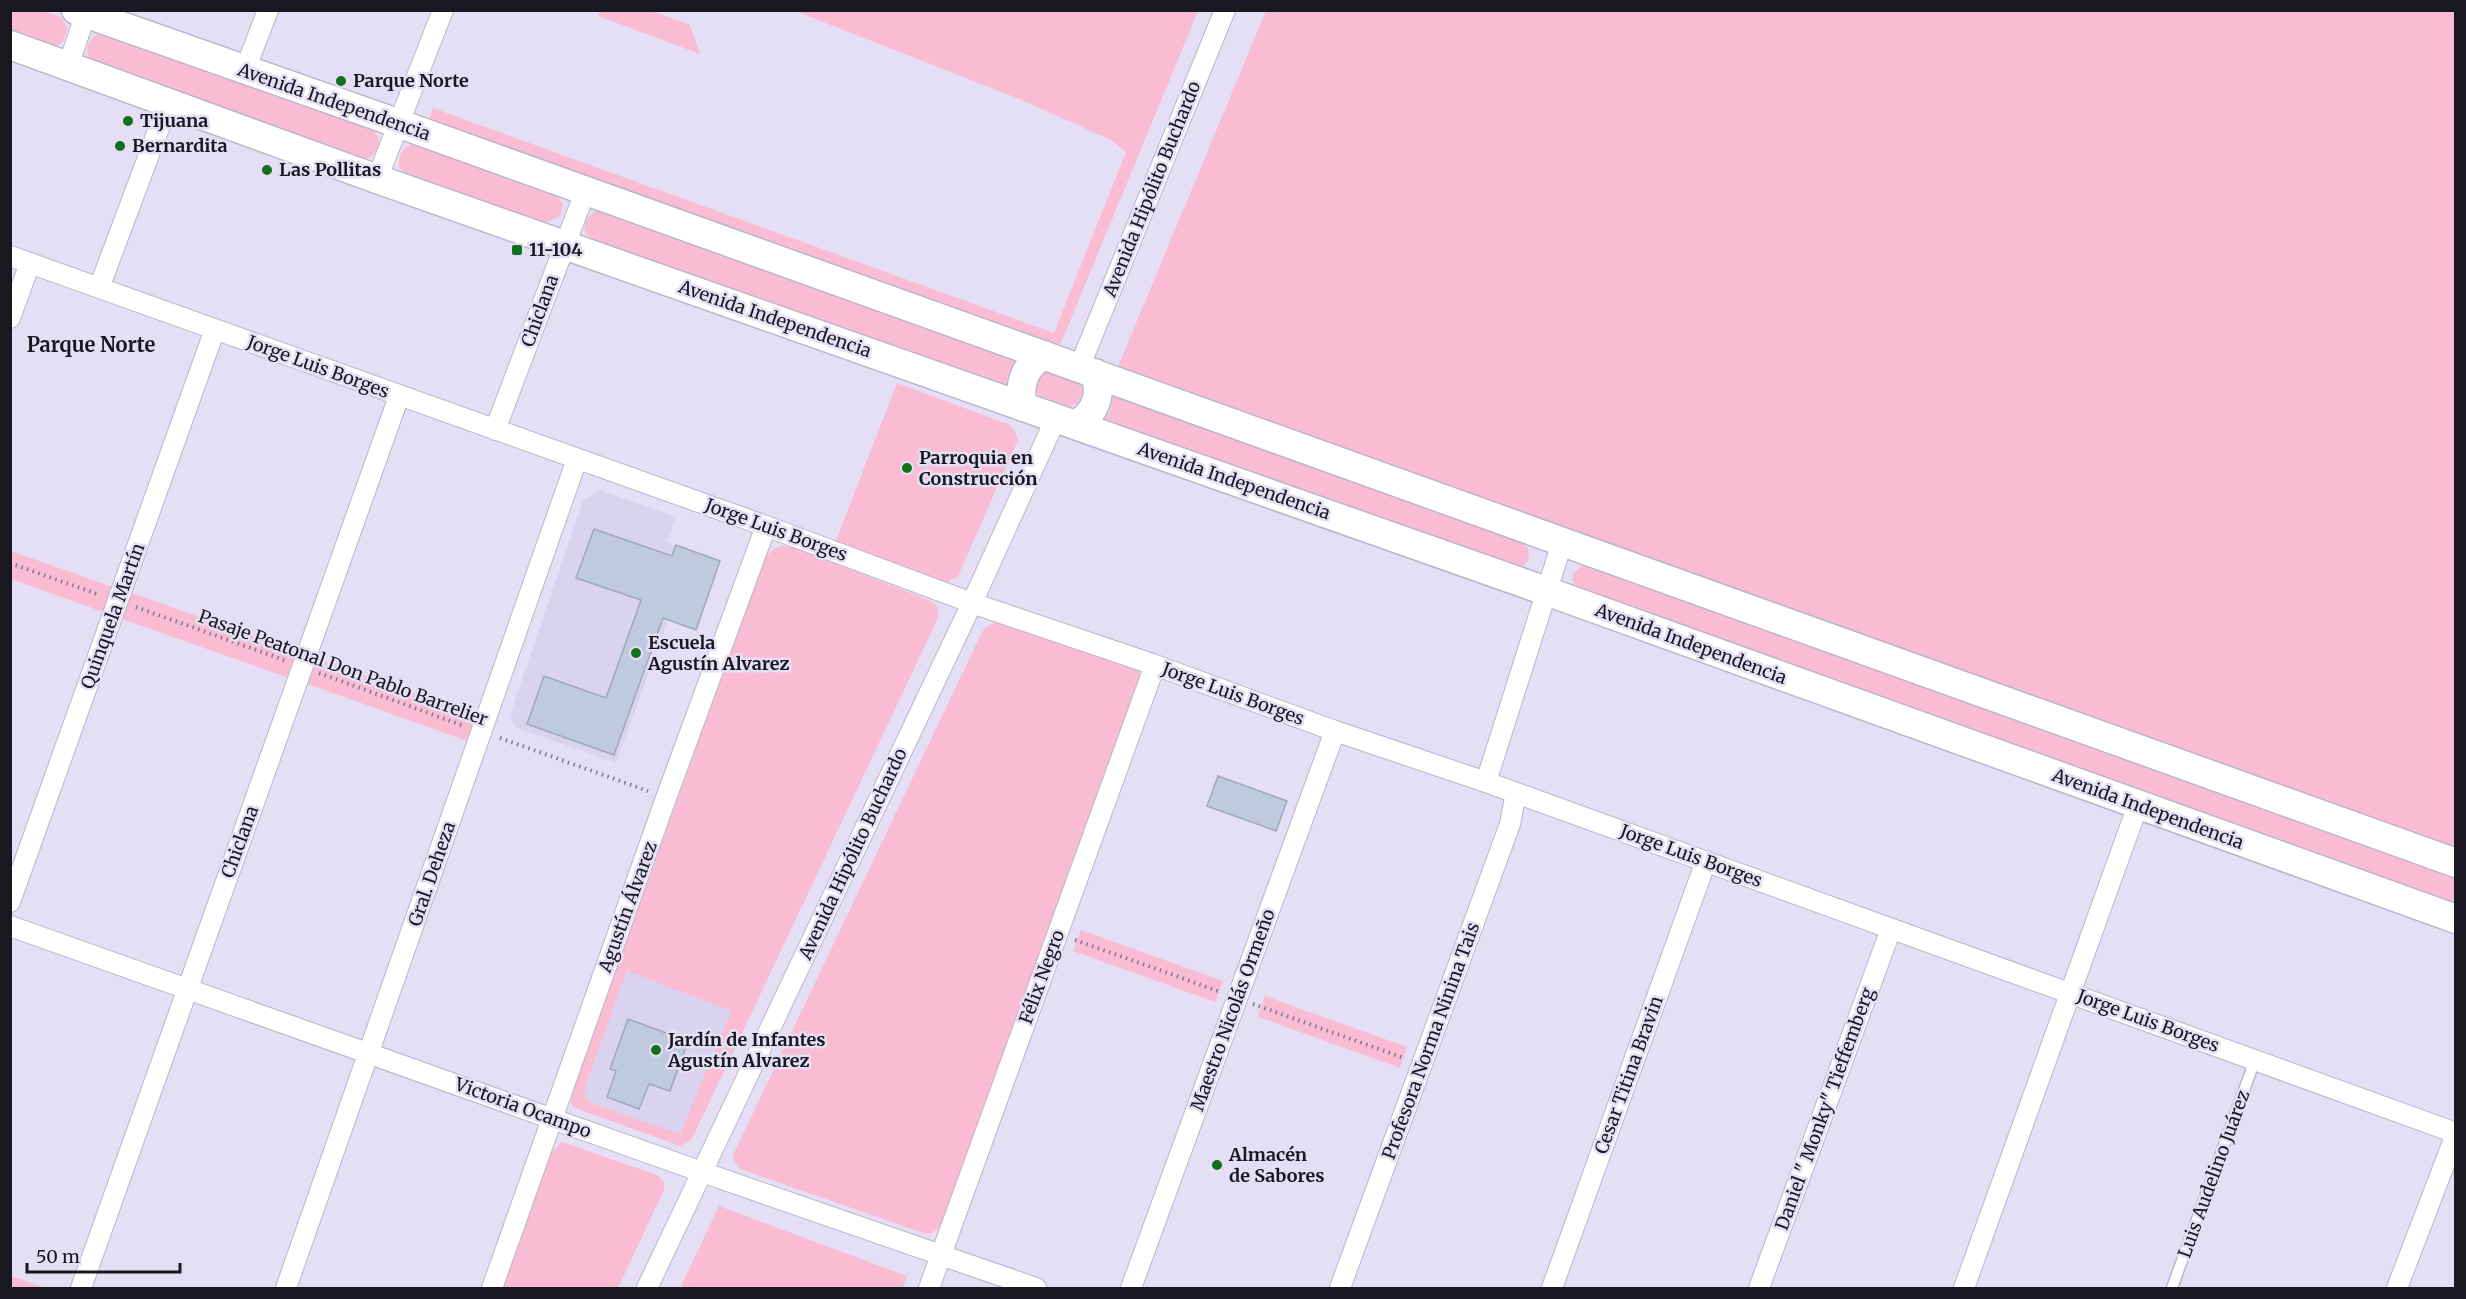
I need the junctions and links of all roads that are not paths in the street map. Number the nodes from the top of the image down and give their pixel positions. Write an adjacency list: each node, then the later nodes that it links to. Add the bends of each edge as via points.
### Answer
1 (268, 10): 7 (street)
2 (443, 10): 9 (street)
3 (1225, 10): 19 (street, Avenida Hipólito Buchardo)
4 (83, 12): 6 (street); 7 (main road, Avenida Independencia)
5 (10, 45): 6 (main road, Avenida Independencia)
6 (68, 66): 8 (main road, Avenida Independencia)
7 (245, 70): 9 (main road, Avenida Independencia)
8 (168, 104): 10 (main road, Avenida Independencia); 15 (street)
9 (400, 124): 10 (street); 11 (main road, Avenida Independencia)
10 (377, 179): 12 (main road, Avenida Independencia)
11 (585, 192): 12 (street, Chiclana); 18 (main road, Avenida Independencia)
12 (564, 245): 21 (main road, Avenida Independencia); 23 (street, Chiclana)
13 (10, 256): 14 (street, Jorge Luis Borges)
14 (30, 263): 15 (street, Jorge Luis Borges); 16 (street)
15 (99, 288): 17 (street, Jorge Luis Borges)
16 (10, 318)
17 (215, 329): 20 (street, Jorge Luis Borges); 36 (street, Quinquela Martín)
18 (1044, 356): 19 (main road, Avenida Independencia); 21 (main road, via 1025,373 1021,385)
19 (1087, 370): 22 (main road, via 1098,394 1097,403 1085,419); 26 (main road, Avenida Independencia)
20 (399, 396): 23 (street, Jorge Luis Borges); 40 (street, Chiclana)
21 (1023, 407): 22 (main road, Avenida Independencia)
22 (1066, 422): 27 (main road, Avenida Independencia); 28 (street, Avenida Hipólito Buchardo)
23 (495, 430): 24 (street, Jorge Luis Borges)
24 (577, 459): 25 (street, Jorge Luis Borges); 42 (street, Gral. Deheza)
25 (766, 526): 28 (street, Jorge Luis Borges); 44 (street, Agustín Álvarez)
26 (1562, 543): 27 (street); 35 (main road, Avenida Independencia)
27 (1546, 591): 31 (street); 33 (main road, Avenida Independencia)
28 (972, 603): 29 (street, Jorge Luis Borges); 46 (street, Avenida Hipólito Buchardo)
29 (1155, 665): 30 (street, Jorge Luis Borges); 47 (street, Félix Negro)
30 (1335, 731): 31 (street, Jorge Luis Borges); 54 (street, Maestro Nicolás Ormeño)
31 (1486, 782): 32 (street, Jorge Luis Borges)
32 (1516, 793): 34 (street, Jorge Luis Borges); 55 (street, Profesora Norma Ninina Tais, via 1510,824)
33 (2138, 805): 37 (main road, Avenida Independencia); 41 (street)
34 (1706, 861): 39 (street, Jorge Luis Borges); 56 (street, Cesar Titina Bravin)
35 (2456, 863)
36 (10, 902)
37 (2456, 919)
38 (10, 926): 40 (street, Victoria Ocampo)
39 (1891, 929): 41 (street, Jorge Luis Borges); 57 (street, Daniel " Monky" Tieffemberg)
40 (188, 989): 42 (street, Victoria Ocampo); 48 (street, Chiclana)
41 (2071, 993): 43 (street, Jorge Luis Borges); 58 (street)
42 (369, 1054): 44 (street, Victoria Ocampo); 49 (street, Gral. Deheza)
43 (2255, 1060): 45 (street, Jorge Luis Borges); 59 (lane, Luis Audelino Juárez)
44 (552, 1119): 46 (street, Victoria Ocampo); 50 (street, Agustín Álvarez)
45 (2456, 1134): 60 (street)
46 (702, 1172): 47 (street, Victoria Ocampo); 51 (street, Avenida Hipólito Buchardo)
47 (941, 1256): 52 (street, Félix Negro); 53 (street, Victoria Ocampo)
48 (81, 1288)
49 (286, 1288)
50 (492, 1288)
51 (647, 1288)
52 (929, 1288)
53 (1036, 1288)
54 (1131, 1288)
55 (1340, 1288)
56 (1551, 1288)
57 (1759, 1288)
58 (1964, 1288)
59 (2172, 1288)
60 (2397, 1288)

